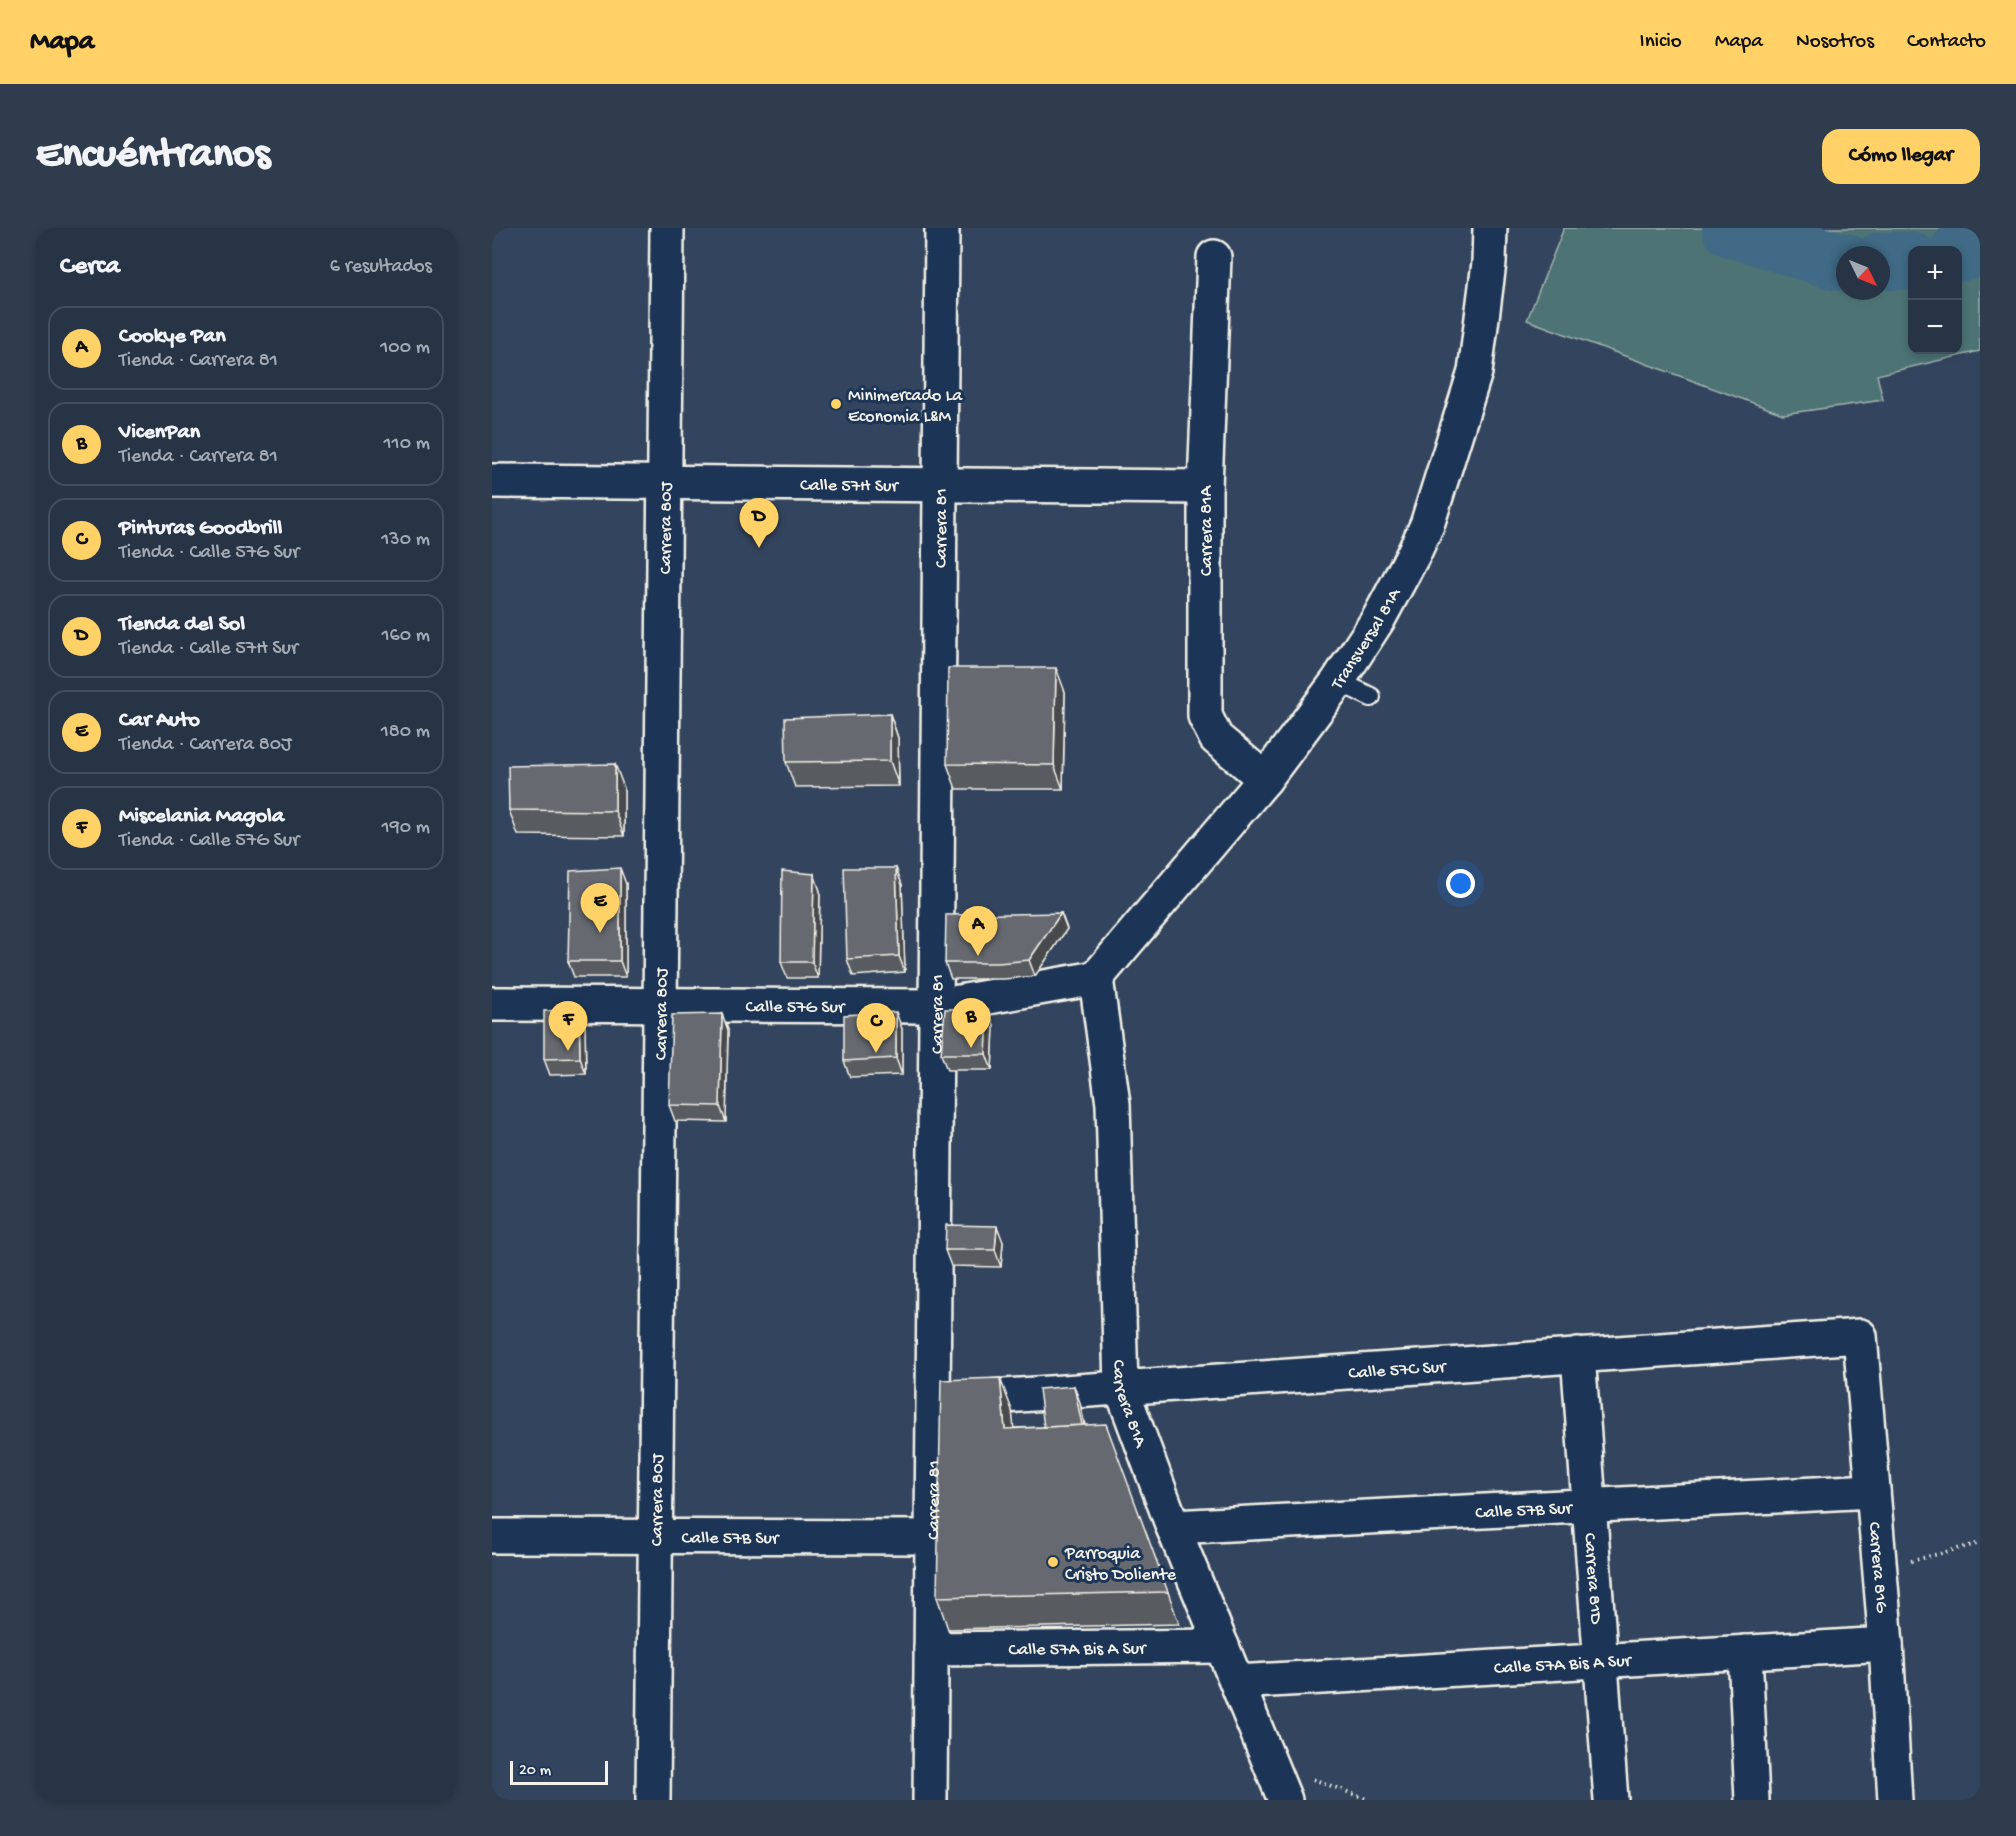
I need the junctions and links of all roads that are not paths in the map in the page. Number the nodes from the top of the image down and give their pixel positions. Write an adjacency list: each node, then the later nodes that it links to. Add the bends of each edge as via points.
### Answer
1 (667, 228): 6 (street, Carrera 80J)
2 (942, 228): 7 (street, Carrera 81)
3 (1490, 228): 9 (street, Transversal 81A, via 1474,372 1427,525 1379,618)
4 (1214, 257): 8 (street, Carrera 81A)
5 (492, 482): 6 (street, Calle 57H Sur)
6 (665, 483): 7 (street, Calle 57H Sur); 14 (street, Carrera 80J)
7 (940, 485): 8 (street, Calle 57H Sur); 15 (street, Carrera 81)
8 (1205, 486): 11 (street, Carrera 81A, via 1205,716 1216,738)
9 (1338, 681): 10 (lane); 11 (street, Transversal 81A)
10 (1371, 697)
11 (1265, 779): 12 (street, Transversal 81A)
12 (1096, 978): 15 (street, Calle 57G Sur); 18 (street, Carrera 81A, via 1113,1104)
13 (492, 1004): 14 (street, Calle 57G Sur)
14 (660, 1005): 15 (street, Calle 57G Sur); 24 (street, Carrera 80J)
15 (936, 1006): 19 (street, Carrera 81)
16 (1860, 1336): 17 (street, Calle 57C Sur); 20 (street, Carrera 81G)
17 (1578, 1355): 18 (street, Calle 57C Sur); 21 (street, Carrera 81D)
18 (1121, 1387): 19 (street, Calle 57C Sur); 22 (street, Carrera 81A)
19 (933, 1401): 25 (street, Carrera 81)
20 (1873, 1491): 21 (street, Calle 57B Sur); 26 (street, Carrera 81G)
21 (1588, 1506): 22 (street, Calle 57B Sur); 30 (street, Carrera 81D)
22 (1173, 1527): 27 (street, Carrera 81A)
23 (492, 1536): 24 (street, Calle 57B Sur)
24 (655, 1537): 25 (street, Calle 57B Sur); 32 (street, Carrera 80J)
25 (932, 1537): 28 (street, Carrera 81)
26 (1886, 1644): 29 (street, Calle 57A Bis A Sur); 37 (street, Carrera 81G)
27 (1222, 1646): 28 (street, Calle 57A Bis A Sur); 31 (street, Carrera 81A)
28 (931, 1649): 33 (street, Carrera 81)
29 (1745, 1652): 30 (street, Calle 57A Bis A Sur); 36 (street)
30 (1600, 1660): 31 (street, Calle 57A Bis A Sur); 35 (street, Carrera 81D)
31 (1237, 1682): 34 (street, Carrera 81A)
32 (653, 1800)
33 (930, 1800)
34 (1286, 1800)
35 (1611, 1800)
36 (1752, 1800)
37 (1895, 1800)

